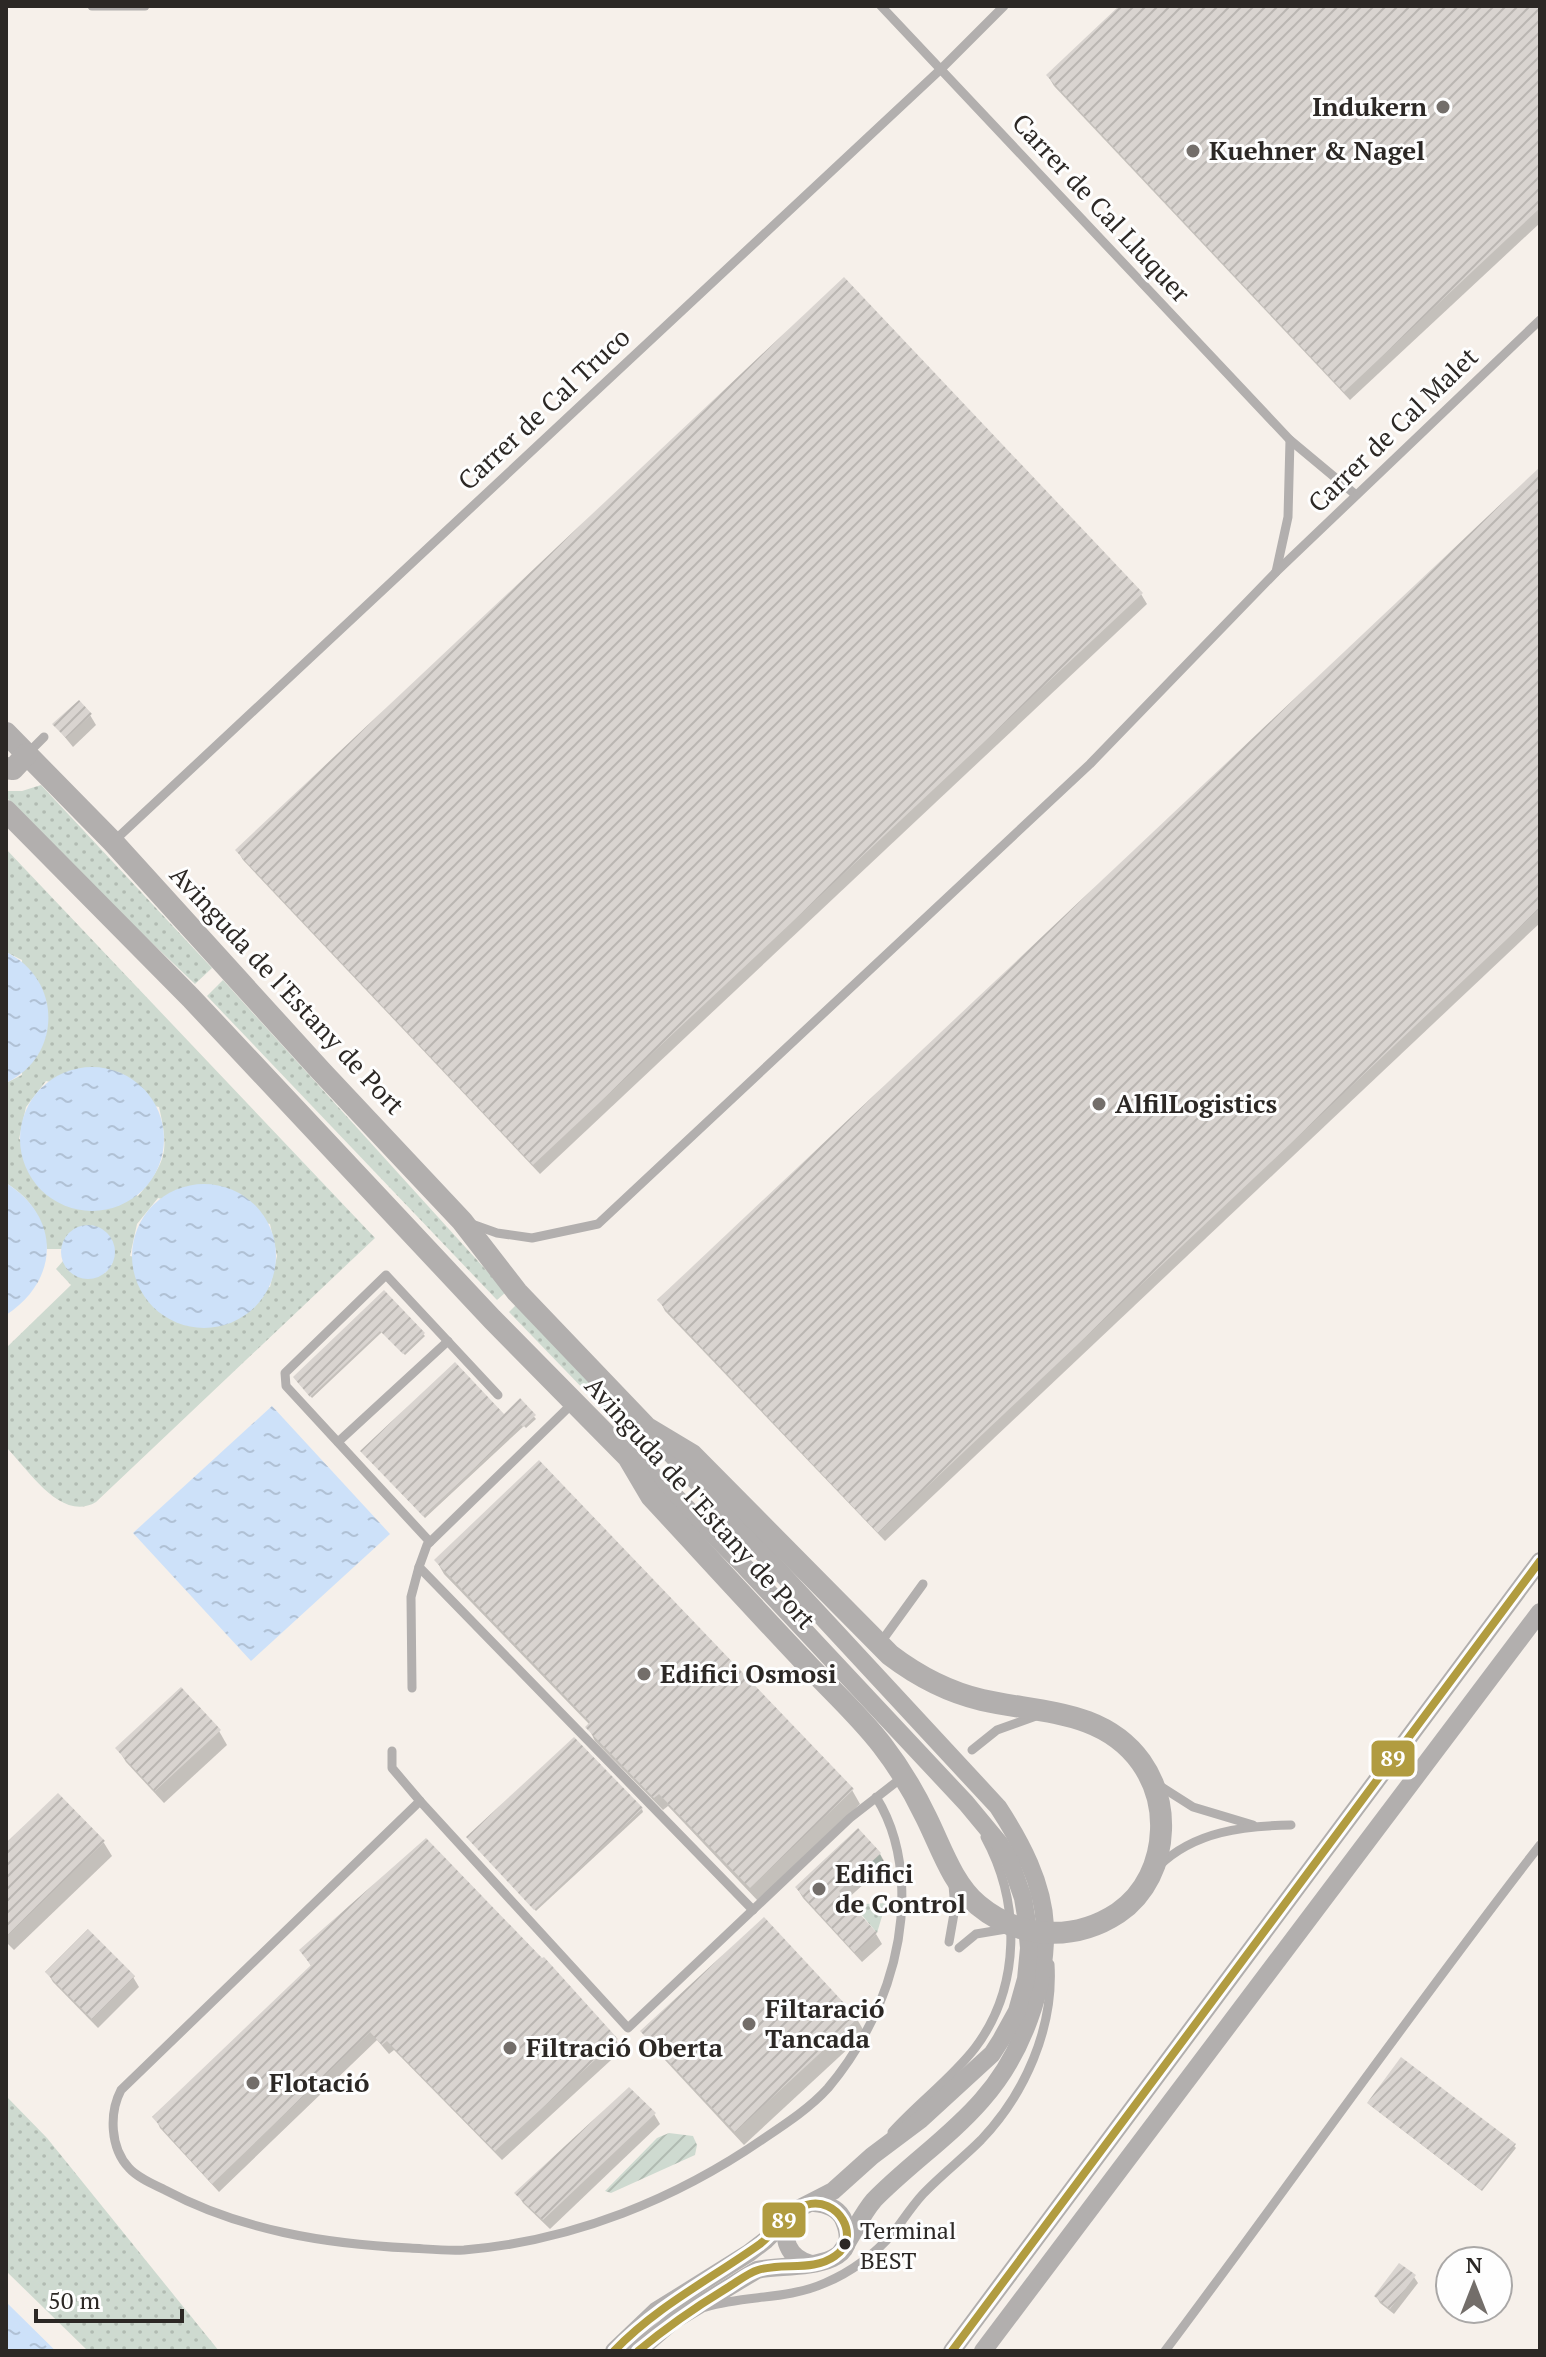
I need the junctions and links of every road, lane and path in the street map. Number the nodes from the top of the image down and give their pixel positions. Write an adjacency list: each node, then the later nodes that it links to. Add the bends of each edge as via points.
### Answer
1 (92, 6): 2 (lane)
2 (145, 6)
3 (881, 6): 5 (lane, Carrer de Cal Lluquer)
4 (1004, 6): 5 (lane, Carrer de Cal Truco)
5 (941, 69): 7 (lane, Carrer de Cal Lluquer); 15 (lane, Carrer de Cal Truco)
6 (1540, 320): 8 (lane, Carrer de Cal Malet)
7 (1290, 440): 8 (lane, Carrer de Cal Lluquer); 9 (lane, via 1288,517)
8 (1356, 495): 9 (lane, Carrer de Cal Malet)
9 (1276, 572): 16 (lane, Carrer de Cal Malet, via 1090,764 598,1224 532,1238)
10 (6, 733): 12 (street, Avinguda de l'Estany de Port)
11 (44, 737): 12 (lane)
12 (27, 754): 13 (street, via 13,769); 15 (street, Avinguda de l'Estany de Port)
13 (6, 768)
14 (6, 811): 19 (street, Avinguda de l'Estany de Port)
15 (113, 842): 16 (street, Avinguda de l'Estany de Port)
16 (462, 1221): 20 (street, Avinguda de l'Estany de Port, via 517,1292)
17 (448, 1341): 18 (lane); 21 (lane); 21 (lane, via 386,1275 285,1373 286,1386)
18 (498, 1395)
19 (574, 1402): 22 (street, Avinguda de l'Estany de Port); 23 (lane)
20 (647, 1428): 28 (street, Avinguda de l'Estany de Port, via 692,1455); 46 (street, via 991,1799 1010,1826 1029,1864 1045,1926)
21 (338, 1442): 23 (lane)
22 (628, 1457): 33 (street, Avinguda de l'Estany de Port, via 651,1496 879,1740); 47 (street, via 659,1480 723,1545 966,1803 1000,1844 1023,1898 1028,1964 1012,2019 920,2120)
23 (430, 1542): 25 (lane)
24 (1540, 1561): 54 (street)
25 (419, 1567): 29 (lane, via 411,1597); 42 (lane)
26 (923, 1584): 28 (lane)
27 (1540, 1612): 55 (street)
28 (879, 1645): 30 (street, Avinguda de l'Estany de Port, via 940,1686)
29 (412, 1688)
30 (1063, 1714): 31 (lane, via 1013,1722); 34 (street, Avinguda de l'Estany de Port, via 1122,1740)
31 (972, 1750)
32 (392, 1751): 36 (lane, via 392,1768)
33 (904, 1776): 35 (lane); 40 (street, Avinguda de l'Estany de Port)
34 (1151, 1778): 38 (lane, via 1193,1807); 41 (street, Avinguda de l'Estany de Port, via 1161,1826)
35 (876, 1797): 36 (lane, via 892,1829 901,1897 900,1935 874,2021 825,2091 732,2161 663,2197 592,2225 516,2244 446,2250 278,2232 216,2214 134,2173 113,2136 121,2090); 42 (lane)
36 (420, 1801): 42 (lane, via 628,2028)
37 (1291, 1825): 38 (lane)
38 (1256, 1826): 41 (lane, via 1201,1838)
39 (1540, 1845): 56 (lane)
40 (949, 1866): 43 (street, Avinguda de l'Estany de Port, via 979,1906); 44 (lane, via 955,1895)
41 (1152, 1874): 43 (street, Avinguda de l'Estany de Port, via 1122,1911 1090,1928 1055,1934)
42 (753, 1910)
43 (1019, 1928): 45 (lane, via 976,1934)
44 (949, 1942)
45 (959, 1948)
46 (1022, 2060): 49 (street, via 873,2201); 51 (lane, via 1012,2101 991,2129 858,2265 804,2290 721,2303)
47 (814, 2203): 48 (street); 49 (street, via 833,2208 845,2223)
48 (790, 2217): 50 (street, via 785,2235 791,2253); 52 (street, via 749,2253 656,2311)
49 (841, 2252): 50 (street)
50 (816, 2265): 51 (street, via 757,2270)
51 (674, 2320): 53 (street)
52 (614, 2351)
53 (638, 2351)
54 (952, 2351)
55 (983, 2351)
56 (1165, 2351)

